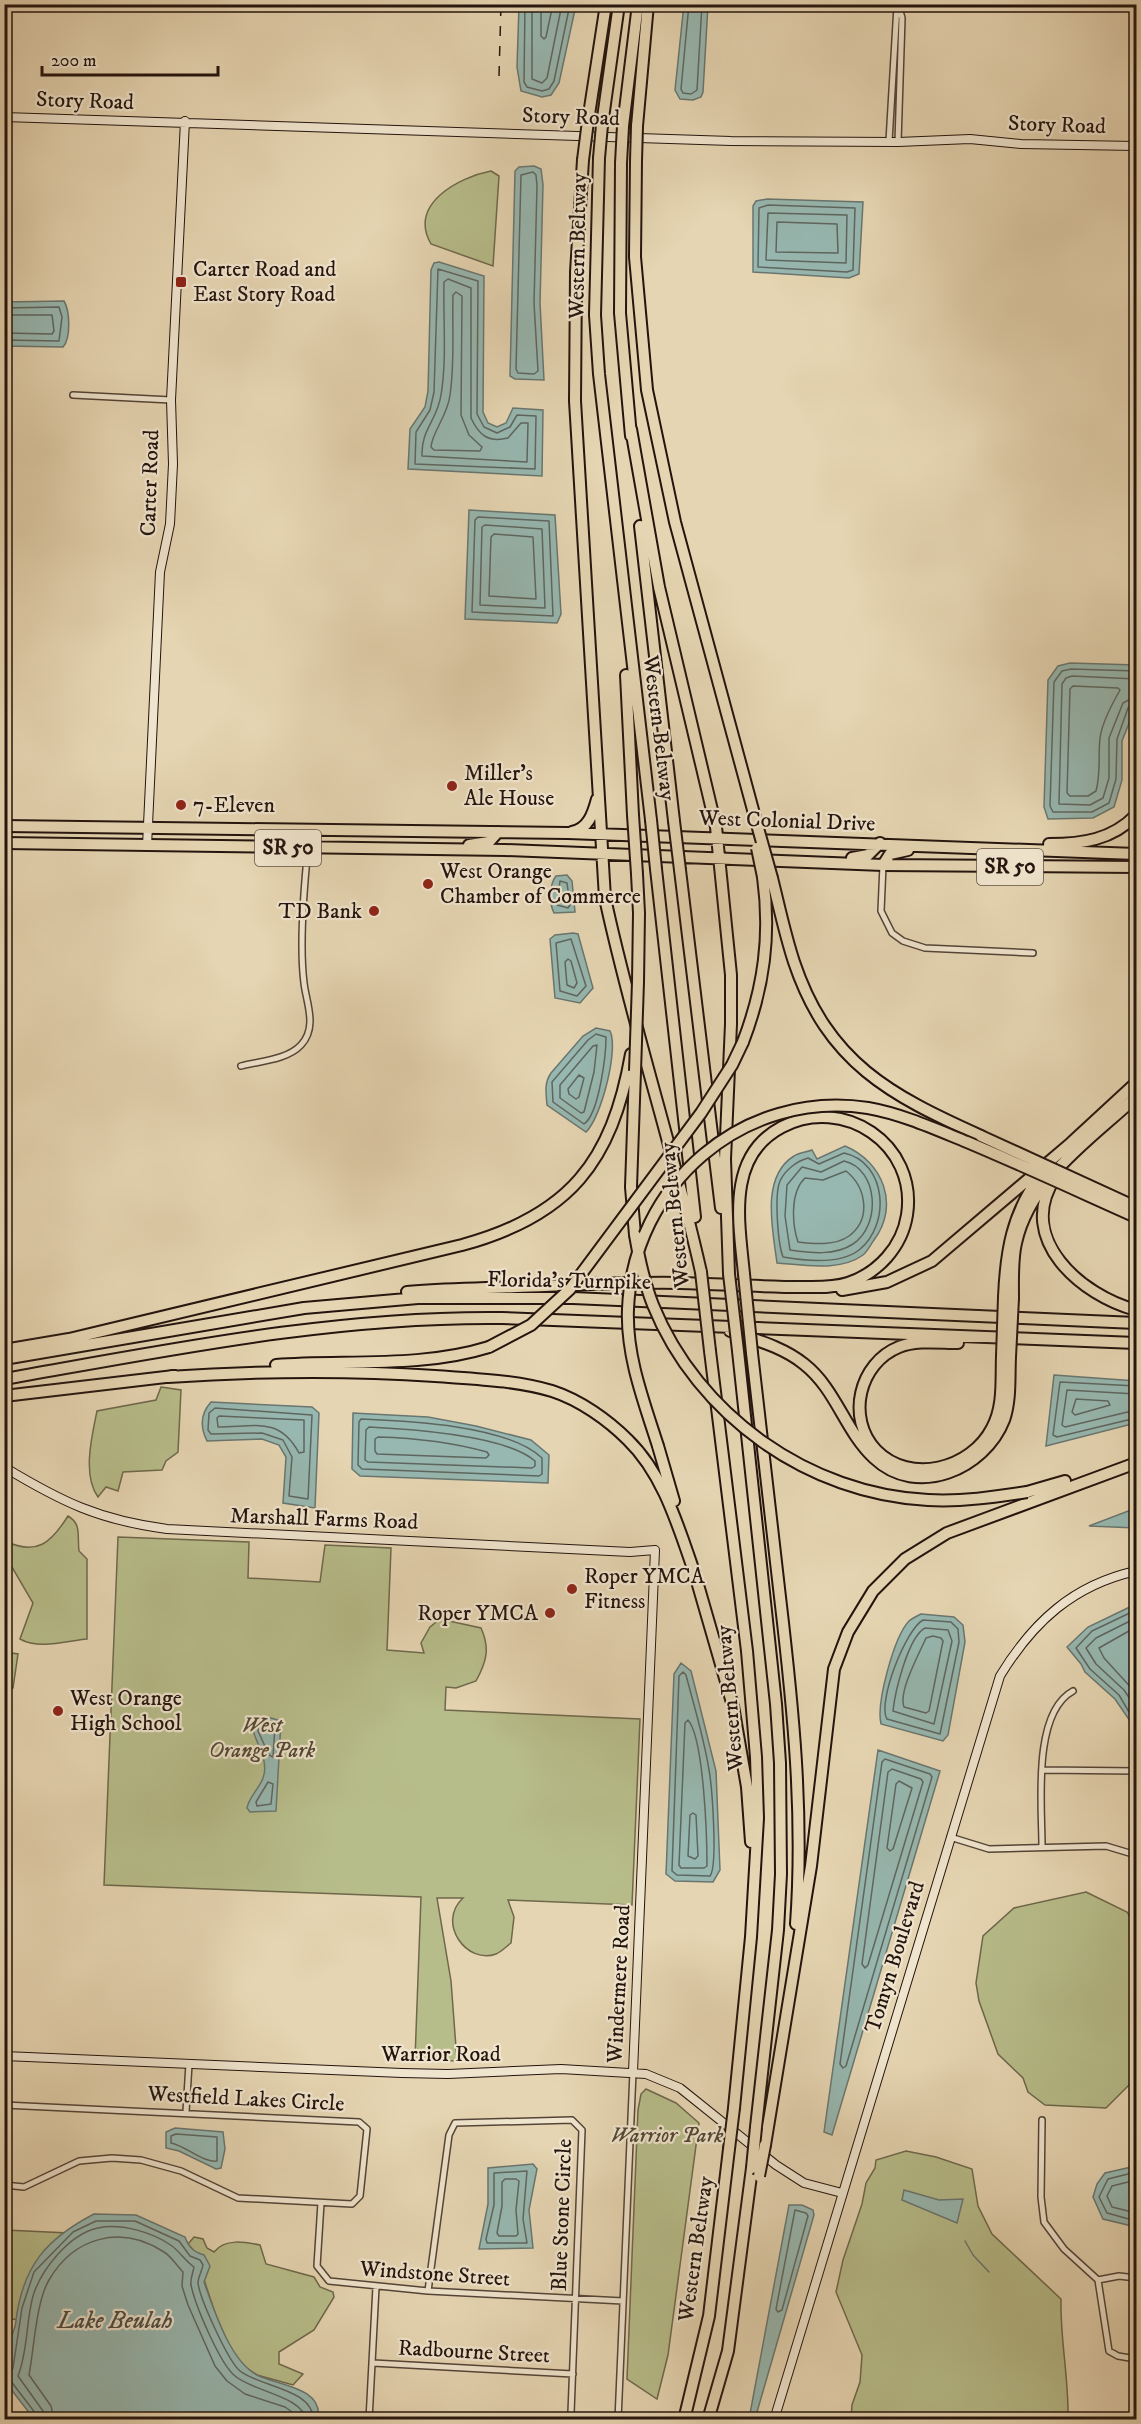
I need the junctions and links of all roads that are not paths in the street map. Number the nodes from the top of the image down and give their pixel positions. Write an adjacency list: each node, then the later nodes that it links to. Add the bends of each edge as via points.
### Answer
1 (606, 4): 17 (highway, bridge, via 583,160 576,272 575,401)
2 (619, 4): 16 (highway, Western Beltway, bridge, via 599,158 596,315 604,434)
3 (638, 4): 15 (highway, Western Beltway, bridge, via 621,163 620,312)
4 (648, 4): 42 (highway, bridge, via 637,126 635,257 647,390 673,511)
5 (897, 4): 10 (street); 11 (street, via 902,18)
6 (1025, 4): 7 (street)
7 (1137, 6)
8 (4, 117): 9 (street, Story Road)
9 (185, 122): 10 (street, Story Road, via 731,141); 14 (street, Carter Road)
10 (889, 141): 11 (street, Story Road)
11 (898, 142): 12 (street, Story Road, via 970,139)
12 (1137, 146)
13 (73, 395): 14 (street)
14 (171, 400): 20 (street, Carter Road, via 171,504 160,572)
15 (631, 429): 26 (highway, via 659,587); 53 (highway, Western Beltway, bridge)
16 (628, 636): 44 (highway, bridge); 52 (highway, Western Beltway, bridge)
17 (599, 793): 24 (highway, via 588,822); 25 (highway)
18 (1137, 814): 30 (highway, via 1107,836 1084,842)
19 (4, 825): 20 (highway, West Colonial Drive / SR 50)
20 (148, 828): 21 (highway, West Colonial Drive / SR 50); 29 (street, Carter Road)
21 (311, 831): 22 (highway, West Colonial Drive / SR 50); 31 (highway, via 296,842)
22 (327, 831): 23 (highway, West Colonial Drive / SR 50); 32 (highway)
23 (498, 832): 24 (highway, West Colonial Drive / SR 50); 33 (highway, via 489,842)
24 (568, 833): 25 (highway, West Colonial Drive / SR 50)
25 (602, 835): 26 (highway, West Colonial Drive / SR 50); 35 (highway)
26 (717, 838): 28 (highway, West Colonial Drive / SR 50); 36 (highway)
27 (4, 843): 29 (highway, West Colonial Drive / SR 50)
28 (880, 843): 30 (highway, West Colonial Drive / SR 50); 37 (highway, via 863,857)
29 (147, 846): 31 (highway, West Colonial Drive / SR 50)
30 (952, 847): 34 (highway, West Colonial Drive / SR 50); 38 (highway, via 899,850 890,854)
31 (269, 848): 32 (highway, West Colonial Drive / SR 50)
32 (308, 848): 33 (highway, West Colonial Drive / SR 50); 45 (street, via 303,956 310,1021 307,1037 285,1056)
33 (446, 850): 35 (highway, West Colonial Drive / SR 50)
34 (1137, 854)
35 (602, 855): 36 (highway, West Colonial Drive / SR 50); 52 (highway, via 612,929)
36 (720, 858): 37 (highway, West Colonial Drive / SR 50); 53 (highway, via 731,975 725,1159)
37 (832, 861): 38 (highway, West Colonial Drive / SR 50)
38 (883, 865): 39 (highway, West Colonial Drive / SR 50); 43 (street, via 881,911 892,933 903,941 925,948)
39 (992, 867): 40 (highway, West Colonial Drive / SR 50); 41 (highway, via 1036,873)
40 (1137, 867)
41 (1137, 874)
42 (767, 878): 50 (highway, bridge, via 808,999 842,1052 903,1098); 65 (highway, bridge, via 766,963 743,1042 701,1113 570,1289 531,1325 489,1347 435,1359 325,1361)
43 (1033, 953)
44 (638, 982): 62 (highway, bridge, via 631,1054 618,1115 598,1155 579,1181 550,1208 511,1230 451,1248 69,1339); 70 (highway, bridge, via 631,1187 634,1235 654,1306 680,1356 736,1422 768,1446 831,1479 896,1497)
45 (241, 1066)
46 (1137, 1083): 48 (highway)
47 (1137, 1097): 49 (highway)
48 (1071, 1143): 54 (highway, via 958,1241 911,1272 859,1288); 55 (highway, via 1042,1173 1020,1208 1008,1242)
49 (1069, 1159): 55 (highway, via 1037,1193 1020,1227); 57 (highway, via 1046,1197 1044,1221 1049,1244 1059,1261 1088,1289)
50 (1137, 1208)
51 (1137, 1217): 73 (highway, bridge, via 946,1133 868,1108 829,1106 797,1111 746,1127 709,1149 679,1177 653,1214 637,1253 629,1292 630,1340 636,1372)
52 (701, 1272): 80 (highway, Western Beltway, bridge, via 752,1700 758,1818)
53 (729, 1274): 88 (highway, Western Beltway, bridge, via 780,1763 778,1930 756,2127)
54 (773, 1287): 56 (highway, via 632,1283 420,1291); 81 (highway, bridge, via 845,1284 877,1267 895,1248 907,1215 907,1184 890,1148 868,1129 840,1118 806,1118 779,1128 756,1149 746,1165 738,1193 752,1353 796,1733 800,1867)
55 (1008, 1298): 63 (highway, bridge)
56 (304, 1308): 58 (highway, Florida's Turnpike, via 418,1298 518,1297); 64 (highway, Florida's Turnpike)
57 (1137, 1310)
58 (1137, 1323)
59 (718, 1327): 60 (highway, Florida's Turnpike); 63 (highway, via 771,1345 805,1364 820,1378 869,1453 888,1469 910,1476 952,1472 988,1447 1008,1406); 66 (highway, Florida's Turnpike, via 502,1318 378,1322 268,1334)
60 (1035, 1339): 61 (highway, Florida's Turnpike); 63 (highway, via 915,1343 890,1352 869,1372 860,1396 867,1437 888,1459 912,1468 937,1468 964,1458 983,1441 998,1414)
61 (1137, 1343)
62 (4, 1350)
63 (1006, 1356)
64 (4, 1359)
65 (168, 1377): 67 (highway); 73 (highway, via 257,1371 378,1373 507,1382 554,1392 606,1420 649,1465 666,1497)
66 (4, 1379)
67 (4, 1396)
68 (1137, 1462): 70 (highway)
69 (4, 1467): 71 (street, Marshall Farms Road, via 77,1508 129,1524 167,1529 630,1552)
70 (1026, 1497): 81 (highway, via 947,1533 905,1559 873,1591 848,1632 834,1670 811,1866)
71 (655, 1550): 84 (street, Windermere Road)
72 (1137, 1571): 77 (street, Tomyn Boulevard, via 1106,1578 1072,1597 1019,1645 1000,1676)
73 (696, 1577): 80 (highway, via 724,1670 741,1746)
74 (1072, 1691): 75 (street, via 1061,1697 1051,1717)
75 (1042, 1770): 76 (street); 78 (street)
76 (1137, 1771)
77 (950, 1837): 78 (street, via 989,1849); 90 (street, Tomyn Boulevard)
78 (1042, 1846): 79 (street, via 1106,1845)
79 (1137, 1855)
80 (754, 1884): 101 (highway, Western Beltway, bridge, via 734,2108 709,2316)
81 (786, 2025): 88 (highway, bridge, via 765,2145)
82 (4, 2056): 83 (street, Warrior Road)
83 (189, 2064): 84 (street, Warrior Road, via 448,2074 561,2069); 86 (street)
84 (633, 2072): 90 (street, Warrior Road, via 680,2088 804,2183); 97 (street, Windermere Road)
85 (4, 2104): 86 (street, Westfield Lakes Circle)
86 (186, 2112): 91 (street, Westfield Lakes Circle, via 359,2122 367,2129 360,2196 352,2204)
87 (1042, 2120): 93 (street, via 1044,2222 1064,2249)
88 (755, 2172): 105 (highway, Western Beltway, via 728,2351)
89 (4, 2186): 91 (street, Westfield Lakes Circle, via 24,2187 79,2161 141,2160 182,2171 238,2198)
90 (842, 2193): 106 (street, Tomyn Boulevard)
91 (321, 2203): 94 (street, Windstone Street, via 316,2266 329,2281)
92 (1137, 2278): 93 (street)
93 (1098, 2280): 98 (street, via 1109,2351)
94 (376, 2287): 95 (street, Windstone Street); 99 (street)
95 (428, 2291): 96 (street, Windstone Street); 96 (street, Blue Stone Circle, via 448,2135 455,2123 573,2120 582,2130)
96 (576, 2299): 97 (street, Windstone Street); 100 (street, Blue Stone Circle)
97 (622, 2301): 104 (street, Windermere Road)
98 (1137, 2359)
99 (374, 2363): 100 (street, Radbourne Street); 102 (street)
100 (573, 2374): 103 (street, Blue Stone Circle, via 571,2413)
101 (684, 2418)
102 (369, 2420)
103 (563, 2420)
104 (618, 2420)
105 (708, 2420)
106 (774, 2420)

